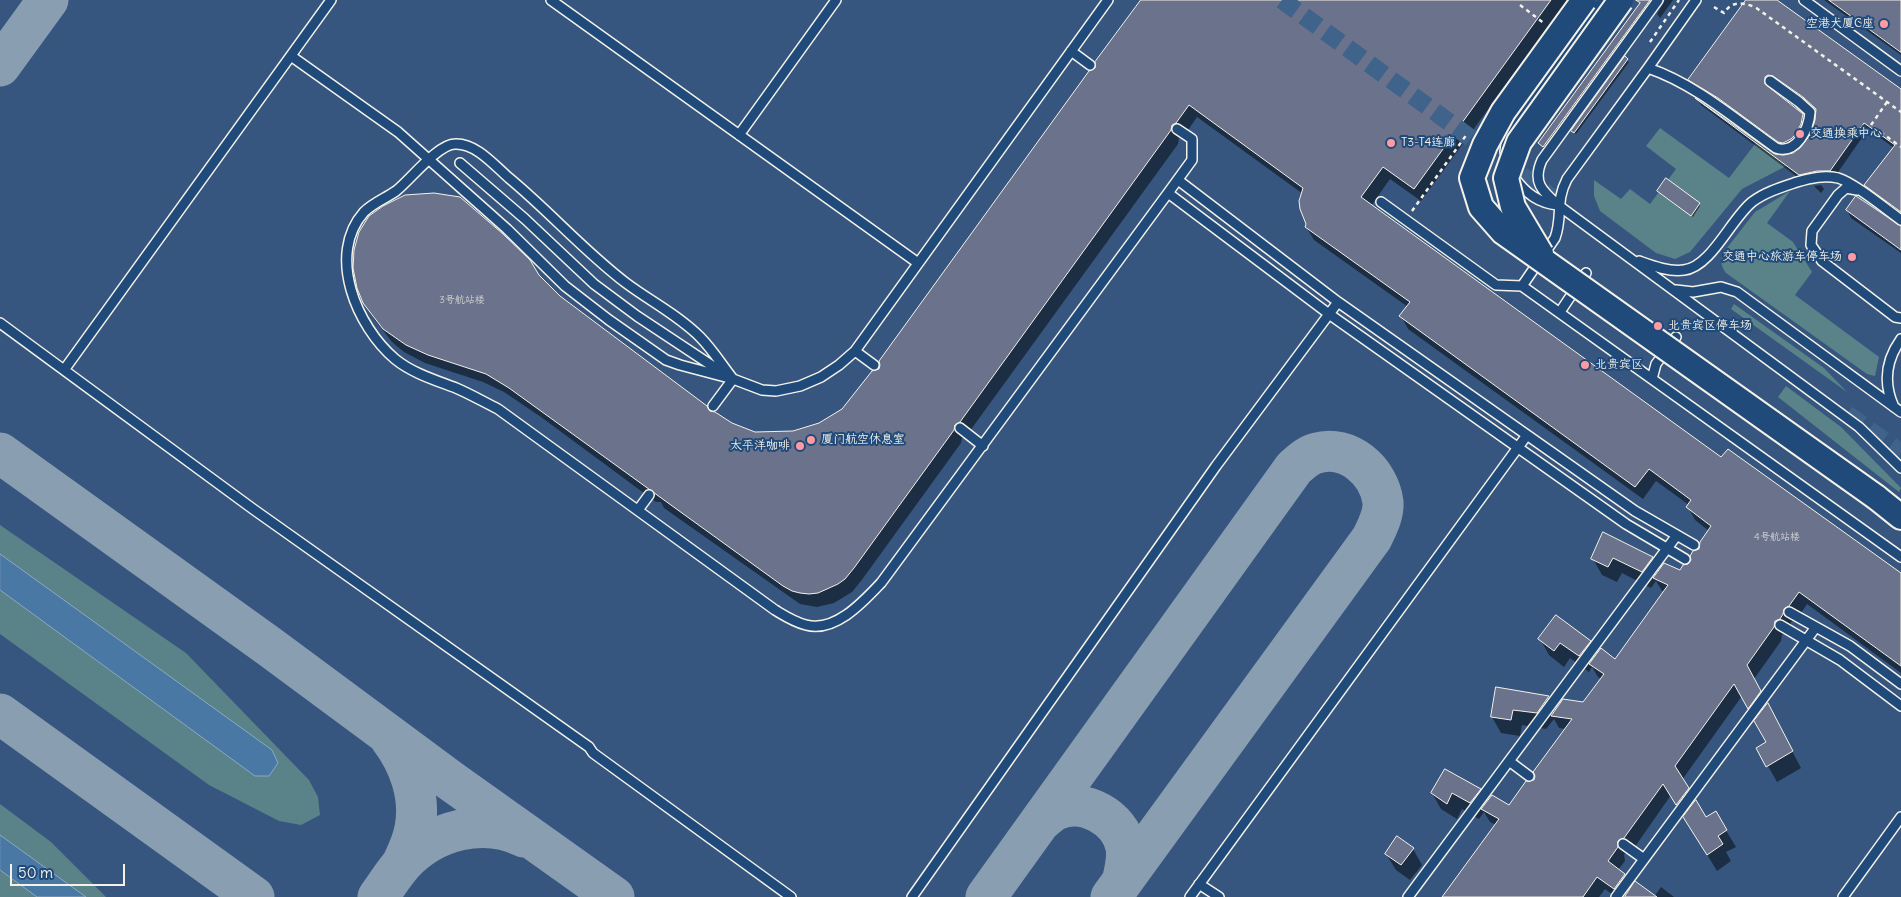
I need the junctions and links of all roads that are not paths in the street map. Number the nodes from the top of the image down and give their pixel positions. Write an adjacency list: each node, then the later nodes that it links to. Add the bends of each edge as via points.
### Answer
1 (331, 0): 12 (lane)
2 (551, 0): 18 (lane)
3 (836, 0): 18 (lane)
4 (1108, 0): 11 (lane)
5 (1584, 0): 29 (main road, bridge, via 1503,112 1472,178 1481,207 1503,232)
6 (1602, 0): 25 (lane, via 1508,136 1505,154 1509,169 1521,187 1543,204)
7 (1621, 0): 29 (main road, bridge, via 1519,142 1506,178 1513,207)
8 (1658, 0): 25 (lane, via 1542,160 1537,174 1539,184)
9 (1696, 0): 14 (lane)
10 (1804, 0): 15 (lane)
11 (1071, 50): 13 (lane); 28 (lane)
12 (291, 56): 19 (lane, via 398,132); 42 (lane)
13 (1090, 65)
14 (1648, 68): 16 (lane, via 1687,86 1776,148 1789,149 1806,129 1810,112); 25 (lane, via 1567,179)
15 (1901, 71)
16 (1770, 82)
17 (1177, 128): 21 (lane, via 1192,139 1192,160)
18 (739, 134): 28 (lane)
19 (428, 160): 43 (lane, via 566,286 609,320 666,360); 43 (lane, via 445,146 454,144 478,152 625,283 695,332); 53 (lane, via 407,182 364,212 347,247 351,292 370,333 395,359 498,409)
20 (460, 163): 43 (lane, via 594,284)
21 (1178, 180): 23 (lane); 33 (lane)
22 (1859, 190): 26 (lane); 27 (lane, via 1839,178 1817,177 1764,194 1740,213 1697,266 1684,270 1665,269); 36 (lane, via 1846,188 1838,194 1812,231 1811,245 1822,261 1895,317)
23 (1168, 193): 35 (lane); 49 (lane)
24 (1381, 202): 31 (lane, via 1496,285)
25 (1558, 205): 27 (lane); 31 (lane, via 1555,238)
26 (1901, 220)
27 (1632, 259): 32 (lane)
28 (918, 263): 40 (lane)
29 (1548, 264): 54 (main road, bridge)
30 (1586, 273): 34 (lane)
31 (1522, 286): 34 (lane)
32 (1673, 289): 46 (lane, via 1693,292 1721,287 1737,292); 51 (lane, via 1859,427)
33 (1338, 302): 35 (lane); 48 (lane)
34 (1560, 312): 44 (lane)
35 (1329, 314): 50 (lane); 73 (lane, via 1216,466)
36 (1901, 318)
37 (0, 323): 42 (lane)
38 (1676, 337): 44 (lane, via 1656,364)
39 (1901, 339): 46 (lane, via 1893,350 1887,373 1887,388)
40 (855, 351): 41 (lane); 43 (lane, via 821,377 800,386 762,390)
41 (874, 364)
42 (64, 370): 72 (lane, via 253,509 589,747)
43 (733, 379): 45 (lane)
44 (1652, 379): 58 (lane)
45 (713, 406)
46 (1898, 410)
47 (960, 428): 49 (lane)
48 (1527, 435): 50 (lane); 55 (lane, via 1634,511)
49 (983, 446): 53 (lane, via 881,584 847,614 820,626 792,621)
50 (1518, 448): 57 (lane, via 1626,524); 71 (lane)
51 (1901, 468)
52 (649, 495): 53 (lane)
53 (638, 510)
54 (1901, 517)
55 (1677, 535): 56 (lane); 57 (lane)
56 (1694, 545)
57 (1667, 548): 59 (lane); 66 (lane)
58 (1901, 558)
59 (1685, 559)
60 (1789, 612): 62 (lane)
61 (1780, 625): 63 (lane)
62 (1816, 627): 63 (lane); 64 (lane, via 1850,646)
63 (1806, 640): 65 (lane, via 1840,660); 70 (lane)
64 (1901, 684)
65 (1901, 706)
66 (1509, 761): 67 (lane); 76 (lane)
67 (1529, 776)
68 (1901, 817): 78 (lane)
69 (1623, 844): 70 (lane)
70 (1644, 859): 77 (lane)
71 (1199, 884): 74 (lane); 75 (lane)
72 (791, 897)
73 (912, 897)
74 (1190, 897)
75 (1219, 897)
76 (1408, 897)
77 (1616, 897)
78 (1843, 897)

